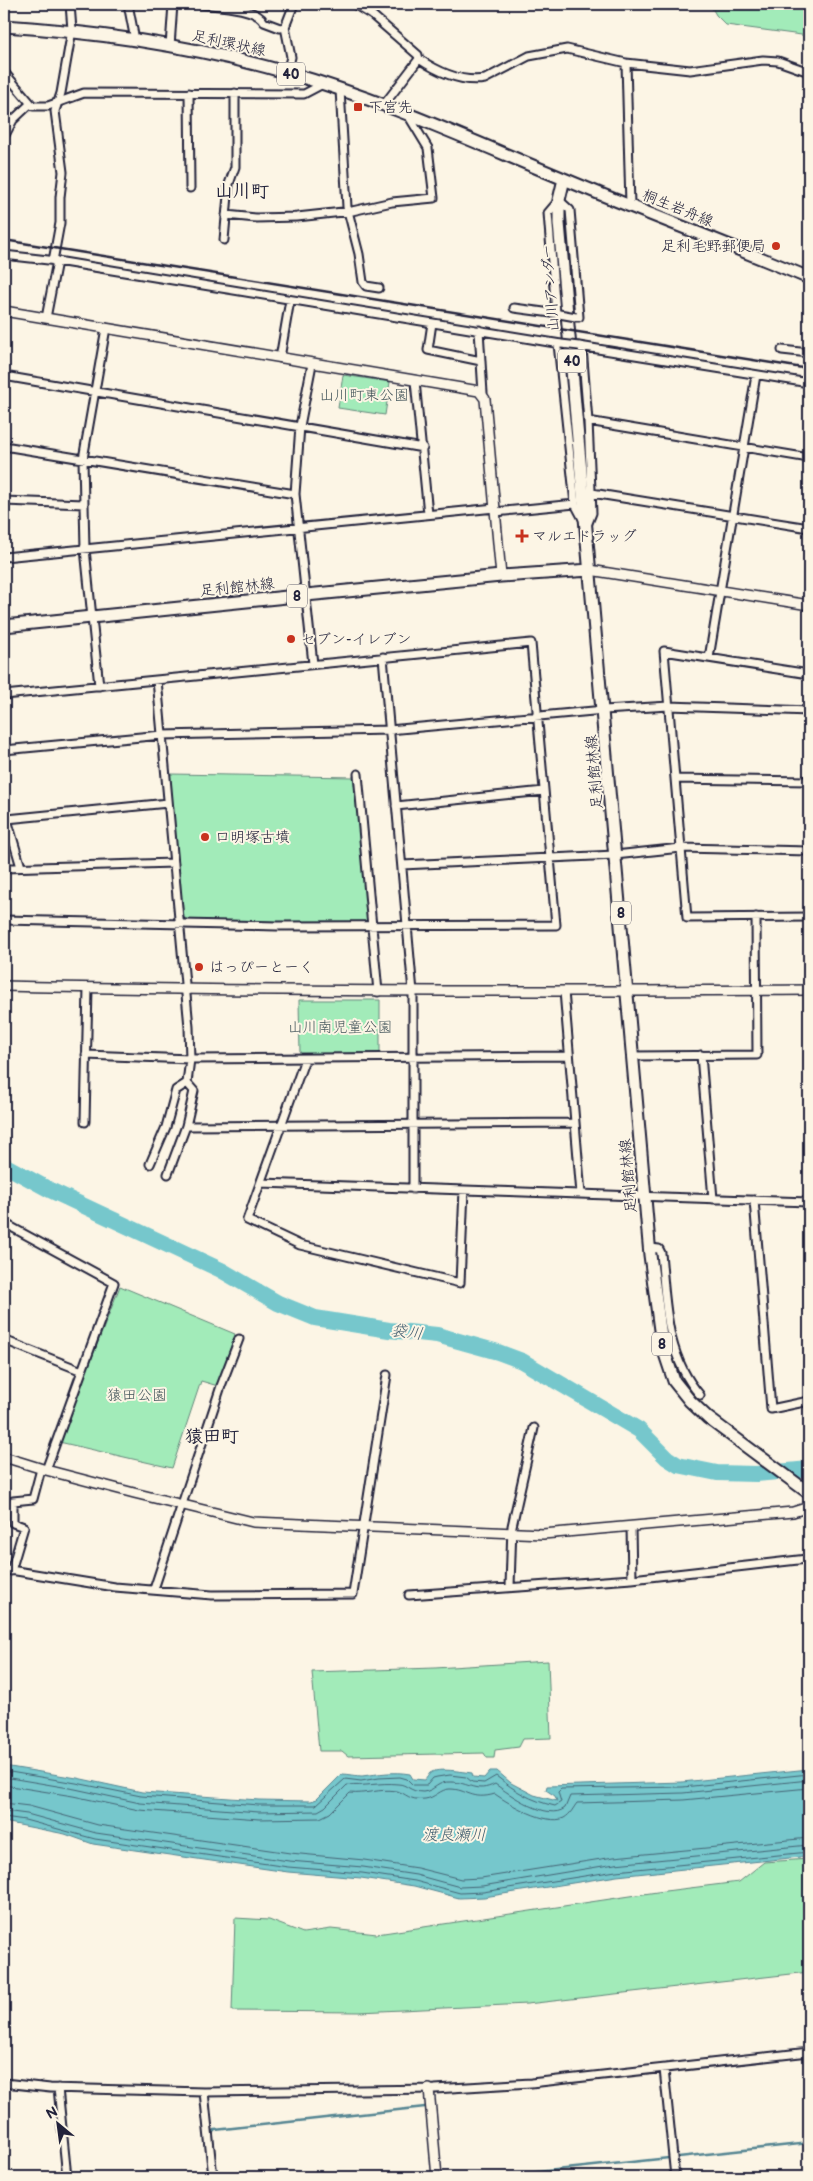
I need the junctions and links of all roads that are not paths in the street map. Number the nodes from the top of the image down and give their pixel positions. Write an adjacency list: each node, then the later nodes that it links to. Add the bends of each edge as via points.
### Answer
1 (70, 4): 9 (street)
2 (128, 4): 10 (street)
3 (173, 4): 11 (street)
4 (201, 4): 8 (street, via 249,11 261,16 264,22)
5 (294, 4): 8 (street)
6 (354, 4): 12 (street, via 383,24)
7 (4, 26): 9 (main road, 足利環状線 / 40)
8 (285, 27): 15 (street, via 291,57)
9 (72, 30): 10 (main road, 足利環状線 / 40); 21 (street)
10 (136, 40): 11 (main road, 足利環状線 / 40)
11 (170, 46): 15 (main road, 足利環状線 / 40)
12 (419, 59): 13 (street, via 441,73 477,81 485,80 529,56 568,49); 23 (street)
13 (626, 63): 16 (street, via 690,70 763,60 778,61); 29 (street)
14 (4, 72): 22 (street)
15 (287, 72): 17 (main road, 足利環状線 / 40)
16 (809, 72)
17 (323, 84): 18 (main road, 足利環状線 / 40); 20 (street, via 304,94)
18 (340, 90): 23 (main road, 足利環状線 / 40); 30 (street)
19 (189, 93): 20 (street); 21 (street, via 84,94); 27 (street)
20 (235, 93): 31 (street, via 235,167 229,184)
21 (58, 102): 22 (street, via 48,106); 34 (street, via 55,111 63,172)
22 (30, 104): 25 (street, via 13,120)
23 (384, 106): 24 (main road, 足利環状線 / 40)
24 (408, 115): 26 (main road, 足利環状線 / 40); 30 (street, via 428,148 434,198)
25 (4, 137)
26 (564, 179): 28 (main road, 40); 29 (main road, 桐生岩舟線)
27 (190, 188)
28 (559, 200): 40 (street, via 548,213); 40 (street, bridge, via 570,210 579,317); 66 (main road, 山川アンダー / 40)
29 (630, 205): 35 (main road, 桐生岩舟線)
30 (349, 211): 31 (street, via 296,217); 36 (street, via 363,282 366,286)
31 (226, 215): 32 (street)
32 (224, 240)
33 (4, 255): 34 (street)
34 (55, 261): 37 (street); 41 (street)
35 (809, 278)
36 (379, 288)
37 (290, 300): 42 (street); 49 (street)
38 (514, 308): 40 (street)
39 (4, 311): 41 (street)
40 (558, 313)
41 (46, 318): 43 (street)
42 (432, 323): 44 (street); 50 (street, via 428,350)
43 (106, 328): 49 (street); 56 (street)
44 (478, 330): 45 (street); 50 (street)
45 (560, 344): 46 (street, bridge); 66 (street)
46 (580, 347): 52 (street); 58 (street)
47 (782, 350): 48 (street)
48 (809, 353)
49 (280, 358): 51 (street)
50 (482, 361): 57 (street)
51 (312, 364): 54 (street); 59 (street)
52 (756, 375): 55 (street); 61 (street)
53 (4, 376): 56 (street)
54 (415, 381): 57 (street); 62 (street)
55 (809, 383)
56 (94, 390): 59 (street); 63 (street)
57 (483, 394): 69 (street)
58 (588, 421): 61 (street); 66 (street)
59 (300, 426): 62 (street); 65 (street)
60 (4, 446): 63 (street)
61 (744, 447): 64 (street); 71 (street)
62 (423, 448): 70 (street)
63 (83, 458): 65 (street); 68 (street)
64 (809, 458)
65 (295, 494): 72 (street)
66 (584, 499): 69 (street); 71 (street); 76 (main road, 40)
67 (4, 501): 68 (street)
68 (84, 504): 74 (street)
69 (495, 510): 70 (street); 77 (street)
70 (428, 514): 72 (street)
71 (734, 515): 73 (street); 78 (street)
72 (298, 528): 74 (street); 79 (street)
73 (809, 528)
74 (85, 549): 75 (street); 81 (street)
75 (4, 557)
76 (590, 570): 77 (main road, 足利館林線 / 8); 78 (street); 91 (main road, 足利館林線 / 8)
77 (501, 576): 79 (main road, 足利館林線 / 8)
78 (721, 591): 80 (street); 84 (street)
79 (306, 595): 81 (main road, 足利館林線 / 8); 85 (street)
80 (809, 605)
81 (92, 617): 82 (main road, 足利館林線 / 8); 88 (street)
82 (4, 626)
83 (382, 657): 85 (street); 93 (street, via 531,643); 94 (street)
84 (708, 658): 86 (street); 90 (street, via 664,651)
85 (313, 664): 87 (street)
86 (809, 674)
87 (157, 680): 88 (street); 95 (street)
88 (99, 686): 89 (street)
89 (4, 695)
90 (669, 706): 91 (street); 92 (street); 98 (street)
91 (604, 710): 93 (street); 107 (main road, 足利館林線 / 8)
92 (809, 711)
93 (537, 716): 94 (street); 100 (street)
94 (389, 730): 95 (street); 102 (street)
95 (162, 735): 96 (street); 101 (street)
96 (4, 750)
97 (358, 774): 118 (street)
98 (675, 779): 99 (street); 105 (street)
99 (809, 781)
100 (544, 791): 102 (street); 108 (street)
101 (168, 803): 104 (street); 109 (street)
102 (396, 806): 110 (street)
103 (4, 809): 104 (street)
104 (7, 819): 111 (street)
105 (681, 848): 106 (street); 107 (street); 113 (street, via 688,918)
106 (809, 851)
107 (615, 855): 108 (street); 125 (main road, 足利館林線 / 8)
108 (550, 858): 110 (street); 117 (street, via 556,925)
109 (174, 863): 111 (street); 116 (street)
110 (402, 865): 117 (street)
111 (21, 867): 112 (street)
112 (4, 868)
113 (756, 917): 114 (street); 122 (street)
114 (809, 917)
115 (4, 920): 116 (street)
116 (179, 924): 118 (street); 121 (street)
117 (407, 925): 118 (street); 127 (street)
118 (372, 926): 126 (street)
119 (4, 986): 120 (street)
120 (88, 988): 121 (street); 128 (street)
121 (186, 990): 126 (street); 133 (street)
122 (757, 990): 123 (street); 125 (street); 131 (street, via 757,1055)
123 (809, 990)
124 (564, 991): 125 (street); 127 (street); 129 (street)
125 (628, 991): 130 (main road, 足利館林線 / 8)
126 (378, 992): 127 (street)
127 (413, 992): 132 (street)
128 (86, 1055): 133 (street); 136 (street)
129 (569, 1056): 132 (street); 137 (street)
130 (632, 1056): 131 (street); 147 (main road, 足利館林線 / 8)
131 (701, 1056): 148 (street)
132 (413, 1058): 134 (street); 138 (street)
133 (190, 1059): 134 (street); 135 (street)
134 (305, 1059): 139 (street)
135 (187, 1083): 140 (street, via 194,1091); 141 (street, via 176,1090 166,1127)
136 (85, 1122)
137 (574, 1123): 138 (street); 146 (street)
138 (413, 1124): 139 (street); 144 (street)
139 (280, 1125): 140 (street); 143 (street)
140 (186, 1126): 142 (street)
141 (150, 1164)
142 (168, 1174)
143 (261, 1183): 144 (street); 145 (street, via 246,1220 300,1245 460,1284)
144 (413, 1189): 145 (street)
145 (464, 1190): 146 (street)
146 (581, 1194): 147 (street)
147 (645, 1196): 148 (street); 152 (main road, 足利館林線 / 8)
148 (713, 1199): 149 (street)
149 (754, 1200): 150 (street); 158 (street, via 771,1409)
150 (809, 1202)
151 (4, 1223): 155 (street, via 114,1283)
152 (650, 1248): 157 (street, via 659,1249 661,1253 667,1317 677,1359); 162 (main road, 足利館林線 / 8, via 662,1345 674,1381 708,1418)
153 (239, 1339): 163 (street)
154 (4, 1340): 155 (street)
155 (82, 1371): 161 (street)
156 (386, 1375): 165 (street)
157 (700, 1395)
158 (809, 1402)
159 (534, 1428): 167 (street)
160 (4, 1457): 161 (street)
161 (43, 1469): 163 (street); 169 (street, via 33,1499 13,1501 13,1523 24,1527)
162 (809, 1492)
163 (182, 1504): 165 (street, via 253,1522); 172 (street)
164 (809, 1507): 166 (street, via 793,1512)
165 (362, 1527): 167 (street); 172 (street, via 353,1594 212,1595)
166 (631, 1527): 167 (street, via 557,1534); 170 (street)
167 (511, 1534): 171 (street)
168 (807, 1559): 170 (street)
169 (7, 1570): 172 (street, via 116,1587)
170 (632, 1579): 171 (street)
171 (510, 1586): 173 (street)
172 (154, 1589)
173 (409, 1595)
174 (809, 2052): 175 (street)
175 (664, 2069): 178 (street, via 531,2083); 183 (street)
176 (4, 2083): 177 (street)
177 (58, 2088): 179 (street); 180 (street)
178 (429, 2089): 179 (street); 182 (street)
179 (204, 2092): 181 (street)
180 (67, 2177)
181 (213, 2177)
182 (438, 2177)
183 (675, 2177)

